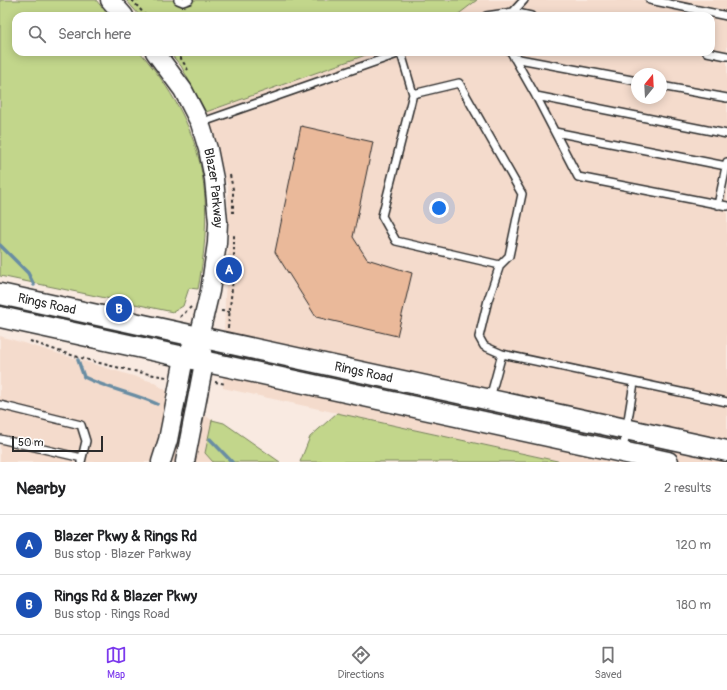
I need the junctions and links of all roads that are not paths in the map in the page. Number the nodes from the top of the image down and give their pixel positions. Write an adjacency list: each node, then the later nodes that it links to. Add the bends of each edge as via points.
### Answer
1 (110, 0): 6 (street)
2 (178, 0): 3 (lane)
3 (189, 0)
4 (524, 0): 7 (lane)
5 (650, 0): 8 (lane)
6 (120, 12)
7 (512, 12)
8 (708, 12)
9 (715, 14): 10 (lane)
10 (727, 16)
11 (715, 54): 17 (lane)
12 (158, 56): 23 (street, Blazer Parkway, via 183,90)
13 (391, 56): 23 (lane)
14 (403, 56): 20 (lane)
15 (514, 56): 21 (lane)
16 (518, 56): 18 (lane)
17 (727, 56)
18 (631, 80)
19 (667, 87): 22 (lane)
20 (413, 94): 29 (lane, via 459,82 522,194 509,256); 29 (lane, via 382,216 396,241)
21 (536, 96): 24 (lane); 25 (lane)
22 (727, 98)
23 (200, 123): 32 (street, Blazer Parkway, via 214,179 218,222 215,265)
24 (555, 132): 26 (lane); 27 (lane, via 578,177)
25 (727, 134)
26 (727, 164): 27 (lane)
27 (718, 205): 28 (lane)
28 (727, 206)
29 (500, 265): 33 (lane, via 479,337 484,346)
30 (0, 294): 32 (main road, Rings Road)
31 (0, 318): 34 (main road, Rings Road)
32 (199, 336): 34 (street, Blazer Parkway); 35 (street, Blazer Parkway); 37 (main road, Rings Road)
33 (502, 354): 36 (lane); 37 (lane)
34 (184, 358): 35 (main road, Rings Road); 45 (street, Blazer Parkway)
35 (208, 375): 43 (main road, Rings Road); 46 (street, Blazer Parkway)
36 (634, 383): 38 (lane); 40 (lane)
37 (490, 400): 40 (main road, Rings Road)
38 (727, 402)
39 (0, 405): 44 (lane, via 81,425 86,441)
40 (627, 430): 42 (main road, Rings Road); 43 (lane)
41 (0, 439): 44 (lane)
42 (727, 451)
43 (622, 457): 47 (main road, Rings Road)
44 (81, 460)
45 (161, 462)
46 (185, 462)
47 (668, 462)

